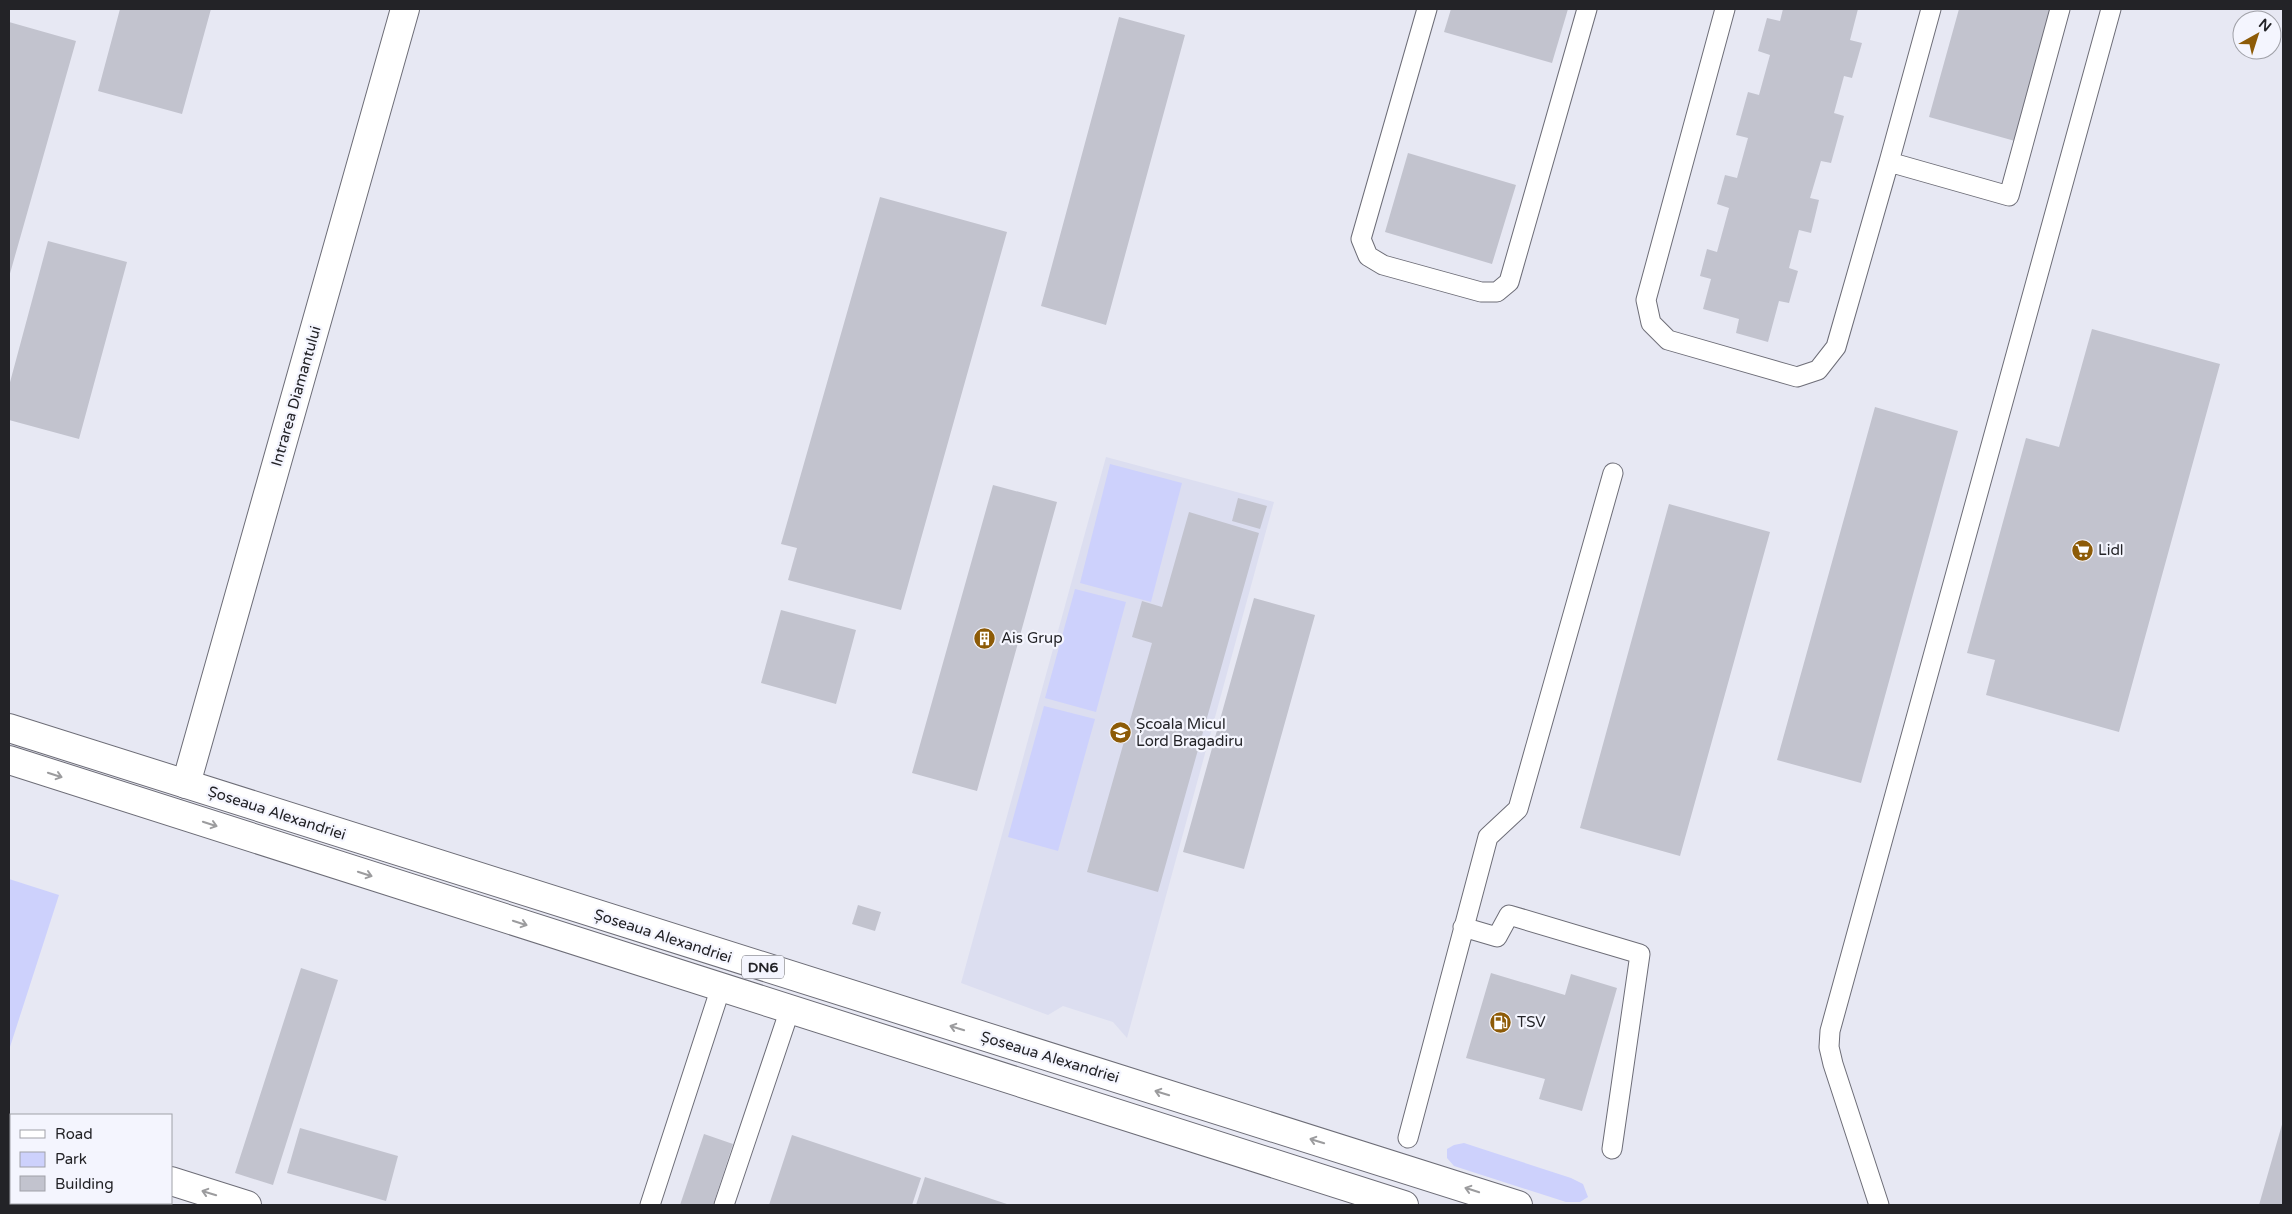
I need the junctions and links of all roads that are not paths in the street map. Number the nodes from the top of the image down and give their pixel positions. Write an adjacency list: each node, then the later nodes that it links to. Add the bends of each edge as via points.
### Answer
1 (405, 9): 12 (main road, Intrarea Diamantului)
2 (1427, 9): 3 (lane, via 1361,239 1368,256 1383,265 1481,292 1497,292 1509,282)
3 (1587, 9)
4 (1725, 9): 8 (lane, via 1646,300 1651,323 1668,340 1797,377 1818,370 1836,348)
5 (1931, 9): 8 (lane)
6 (2060, 9): 8 (lane, via 2009,196)
7 (2111, 9): 24 (lane, via 1830,1031 1833,1064)
8 (1889, 162)
9 (1613, 474): 13 (lane, via 1518,809 1488,837)
10 (9, 728): 12 (main road, Șoseaua Alexandriei / DN6)
11 (9, 760): 14 (main road, Șoseaua Alexandriei / DN6, one-way to 14)
12 (186, 784): 23 (main road, Șoseaua Alexandriei / DN6, one-way to 12)
13 (1463, 927): 16 (lane); 17 (lane, via 1497,937 1510,915 1640,954)
14 (721, 987): 15 (main road, Șoseaua Alexandriei / DN6); 20 (lane)
15 (790, 1009): 21 (lane); 22 (main road, Șoseaua Alexandriei / DN6)
16 (1408, 1138)
17 (1612, 1149)
18 (172, 1181): 19 (main road, one-way to 18)
19 (247, 1205)
20 (650, 1205)
21 (724, 1205)
22 (1404, 1205)
23 (1518, 1205)
24 (1879, 1205)

